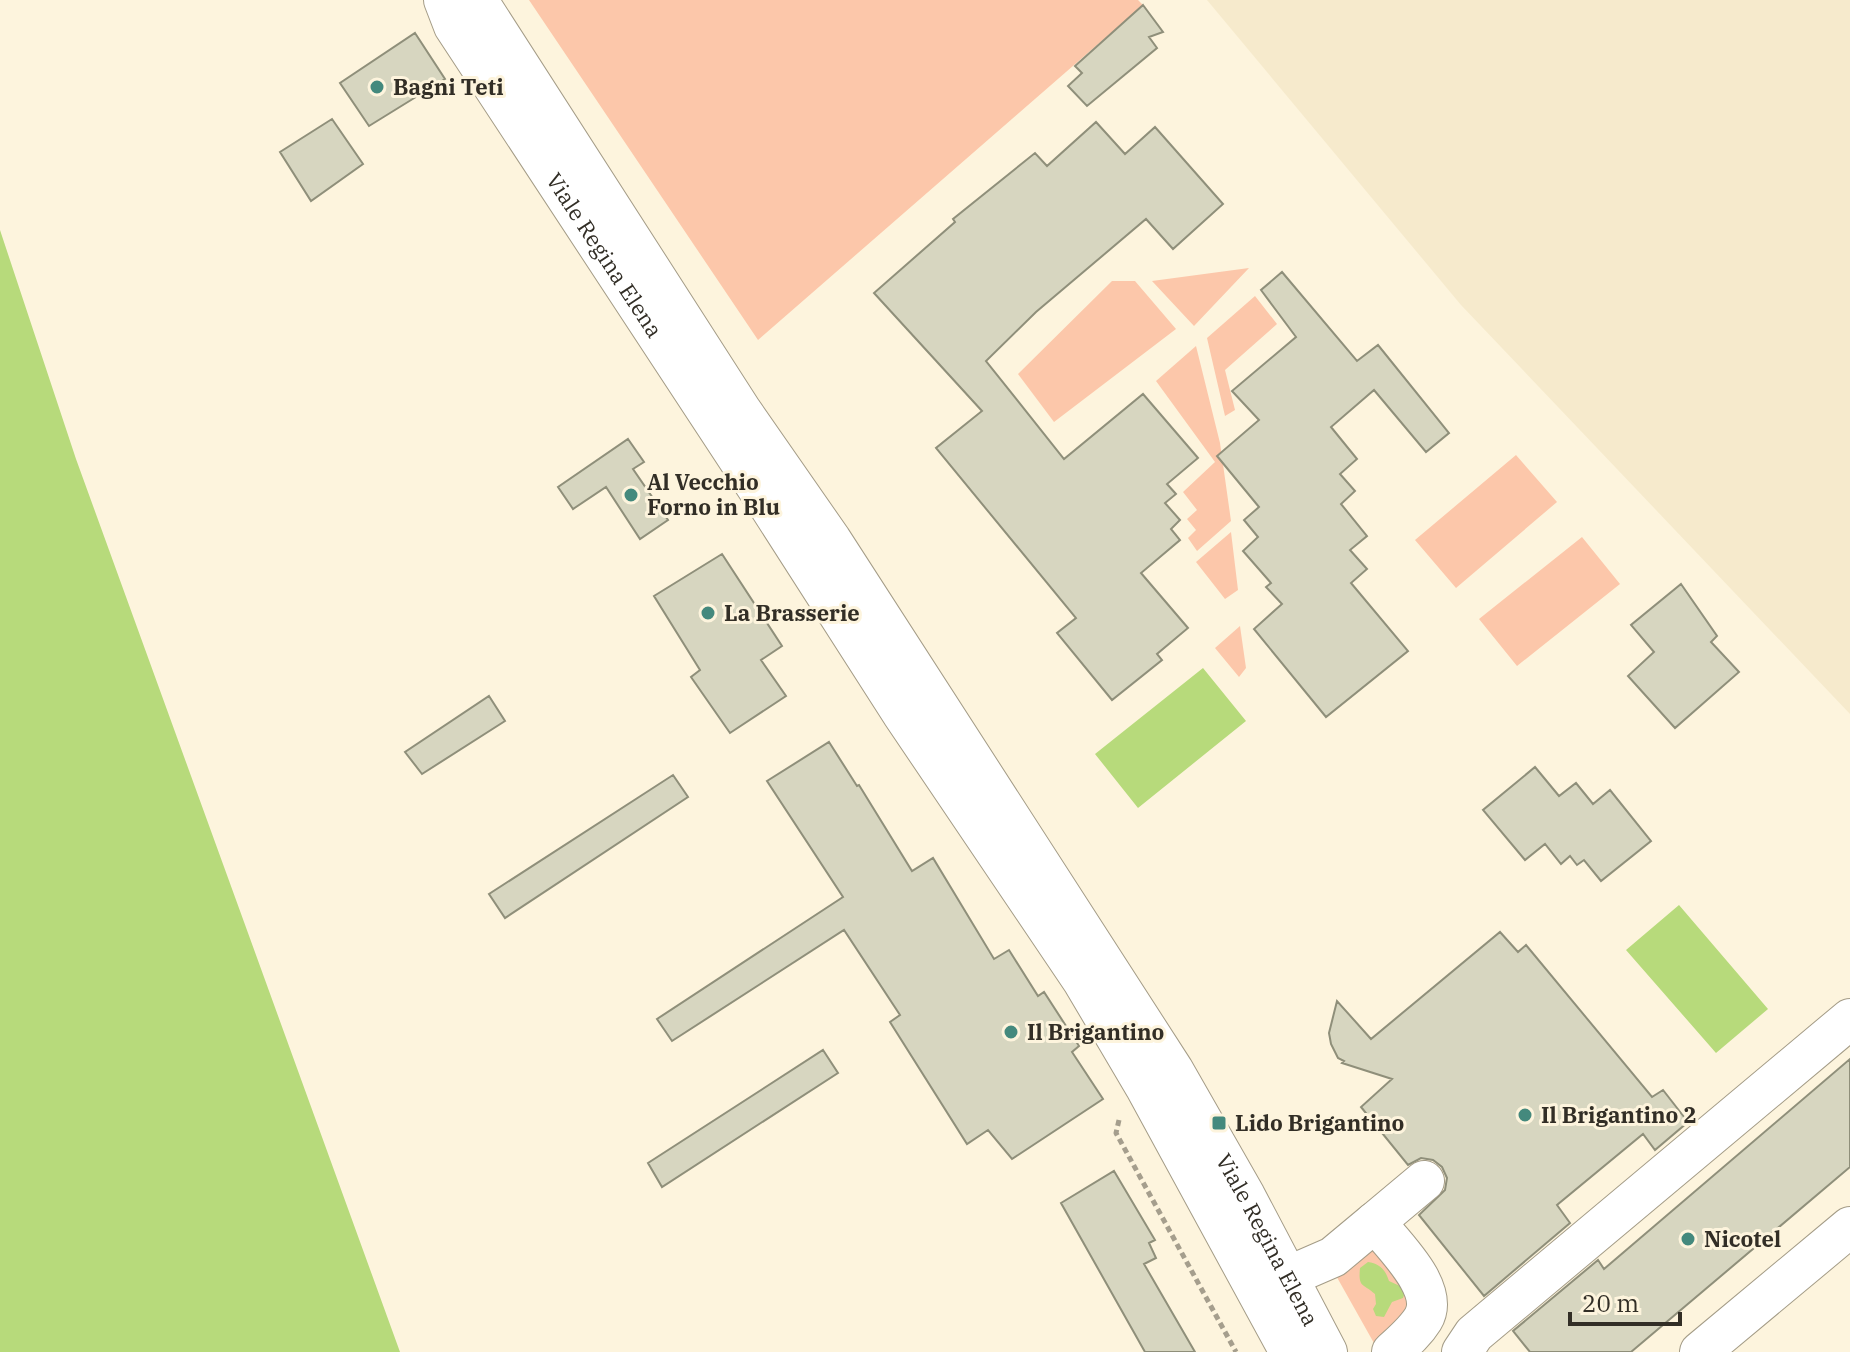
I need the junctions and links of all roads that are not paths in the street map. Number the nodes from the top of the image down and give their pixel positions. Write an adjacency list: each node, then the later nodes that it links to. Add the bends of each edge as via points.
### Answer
1 (444, 0): 3 (street, Viale Regina Elena, via 454,26)
2 (475, 0): 3 (street, Viale Regina Elena, via 742,412)
3 (783, 498): 4 (street, Viale Regina Elena)
4 (1094, 972): 9 (street, Viale Regina Elena, via 1173,1070); 10 (street, Viale Regina Elena, via 1145,1086)
5 (1850, 1019): 13 (street, via 1474,1334)
6 (1424, 1181): 7 (street)
7 (1375, 1222): 9 (street, via 1333,1257); 12 (street, via 1425,1284 1425,1316)
8 (1850, 1227): 14 (street)
9 (1287, 1277): 11 (street, Viale Regina Elena)
10 (1290, 1352)
11 (1327, 1352)
12 (1392, 1352)
13 (1462, 1352)
14 (1700, 1352)

